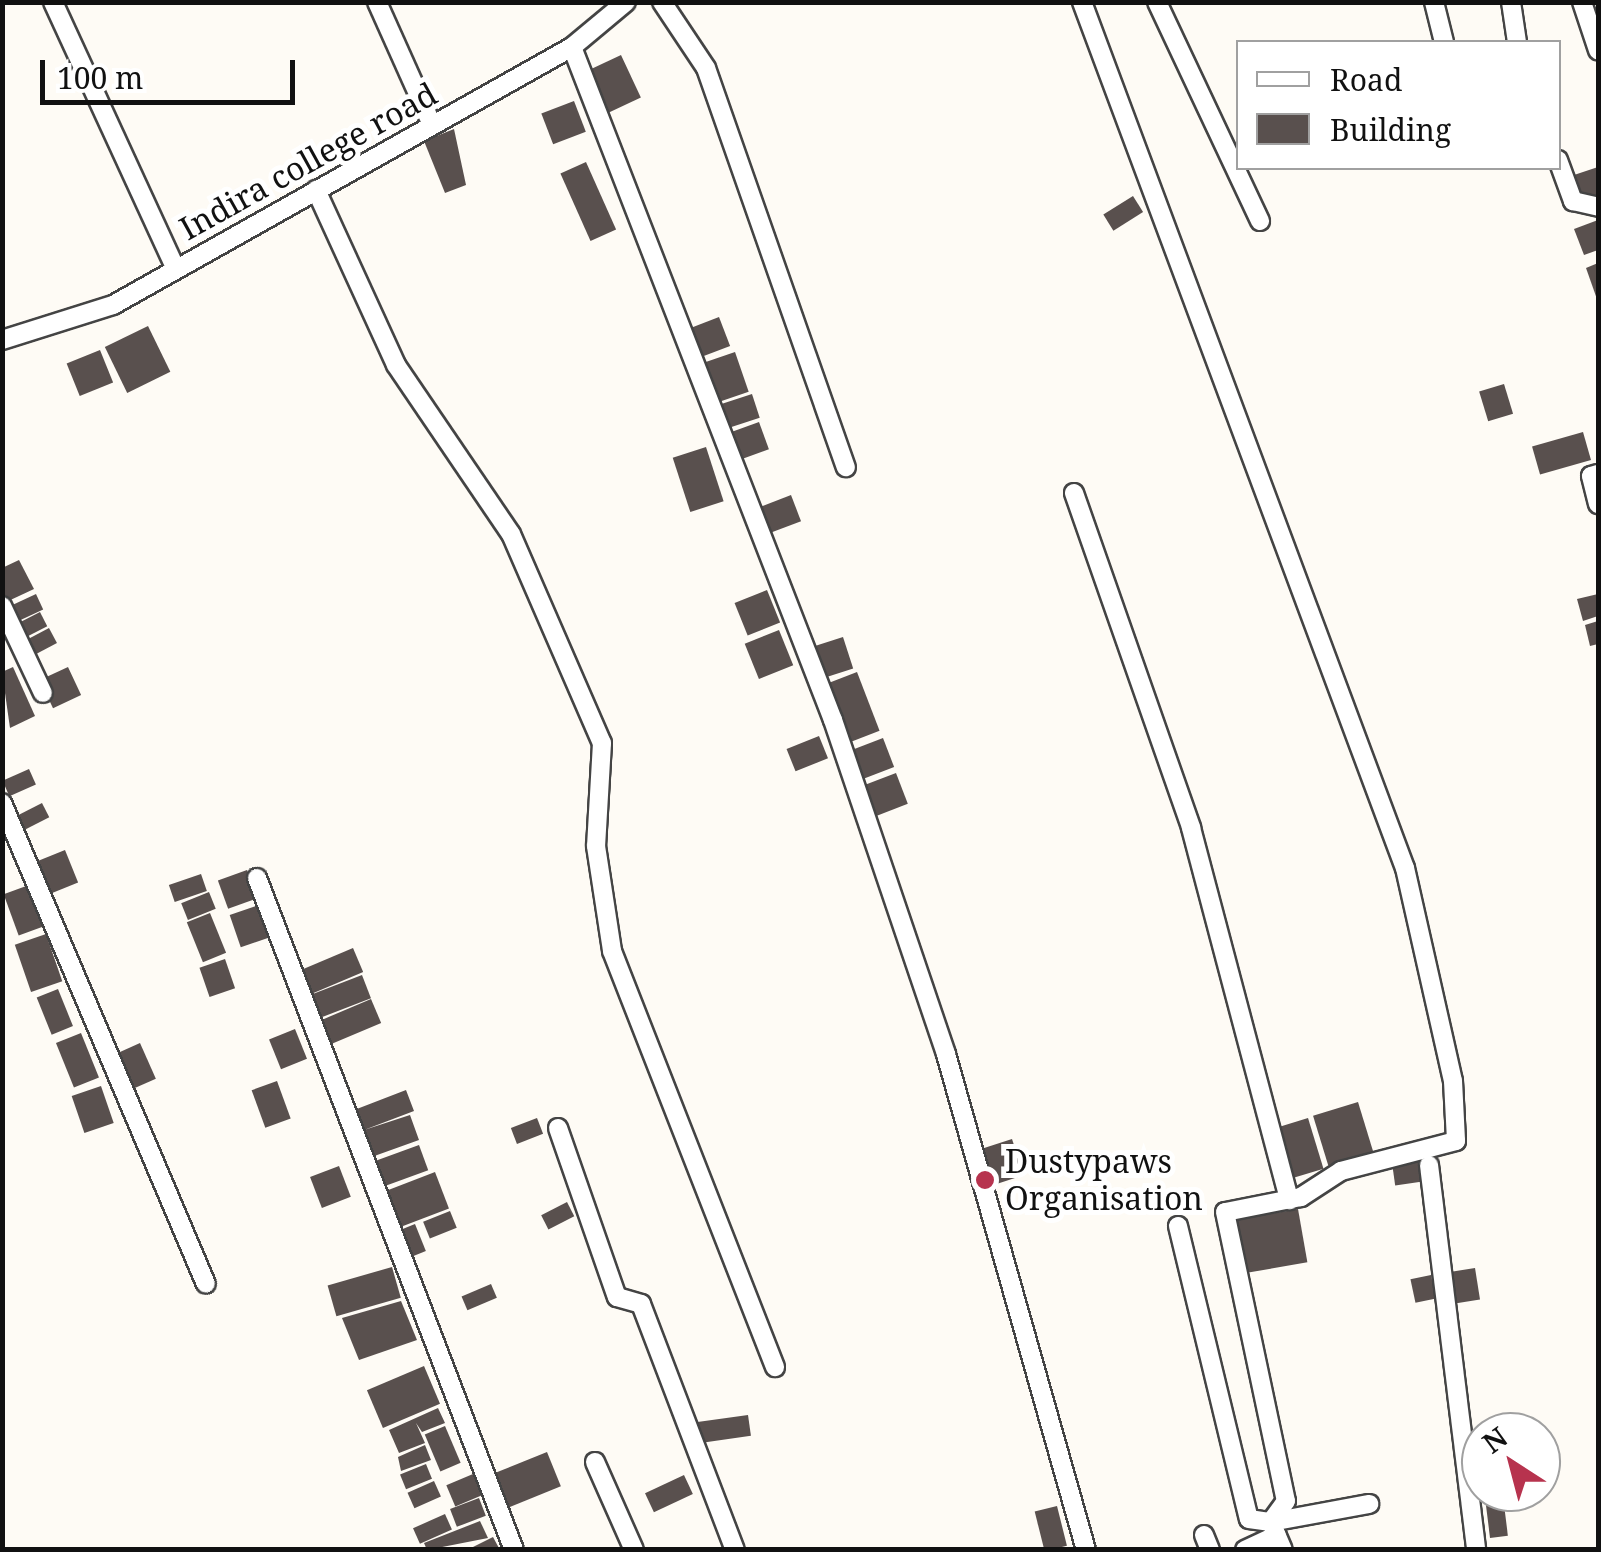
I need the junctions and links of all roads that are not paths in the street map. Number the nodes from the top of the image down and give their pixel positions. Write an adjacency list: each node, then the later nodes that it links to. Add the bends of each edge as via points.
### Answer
1 (53, 2): 22 (street)
2 (377, 2): 15 (street)
3 (626, 2): 10 (street, Indira college road)
4 (662, 2): 24 (street, via 706,68)
5 (1082, 2): 34 (street, via 1405,868 1453,1082 1456,1141 1341,1172)
6 (1157, 2): 17 (street)
7 (1434, 2): 11 (street)
8 (1512, 2): 12 (street)
9 (1582, 2): 14 (street)
10 (604, 10): 13 (street, Indira college road)
11 (1444, 40)
12 (1517, 40)
13 (572, 47): 15 (street, Indira college road); 44 (street, via 833,720 946,1054)
14 (1598, 50)
15 (432, 125): 19 (street, Indira college road)
16 (1561, 168): 20 (street, via 1573,201)
17 (1236, 170)
18 (1236, 170): 21 (street)
19 (316, 190): 22 (street, Indira college road); 37 (street, via 396,366 511,534 602,742 596,846 612,951)
20 (1598, 208)
21 (1260, 221)
22 (176, 269): 23 (street, Indira college road, via 113,304)
23 (2, 340)
24 (846, 467)
25 (1598, 474): 27 (street, via 1591,476)
26 (1074, 493): 34 (street, via 1191,828)
27 (1598, 504)
28 (2, 606): 29 (street)
29 (42, 694)
30 (2, 803): 36 (street)
31 (258, 878): 41 (street)
32 (558, 1128): 43 (street, via 617,1297 641,1304)
33 (1429, 1165): 46 (street)
34 (1289, 1200): 40 (street, via 1225,1212 1286,1501)
35 (1178, 1226): 40 (street, via 1249,1520)
36 (206, 1284)
37 (775, 1367)
38 (595, 1462): 42 (street)
39 (1369, 1504): 40 (street)
40 (1277, 1536): 45 (street)
41 (514, 1550)
42 (634, 1550)
43 (735, 1550)
44 (1086, 1550)
45 (1245, 1550)
46 (1476, 1550)

